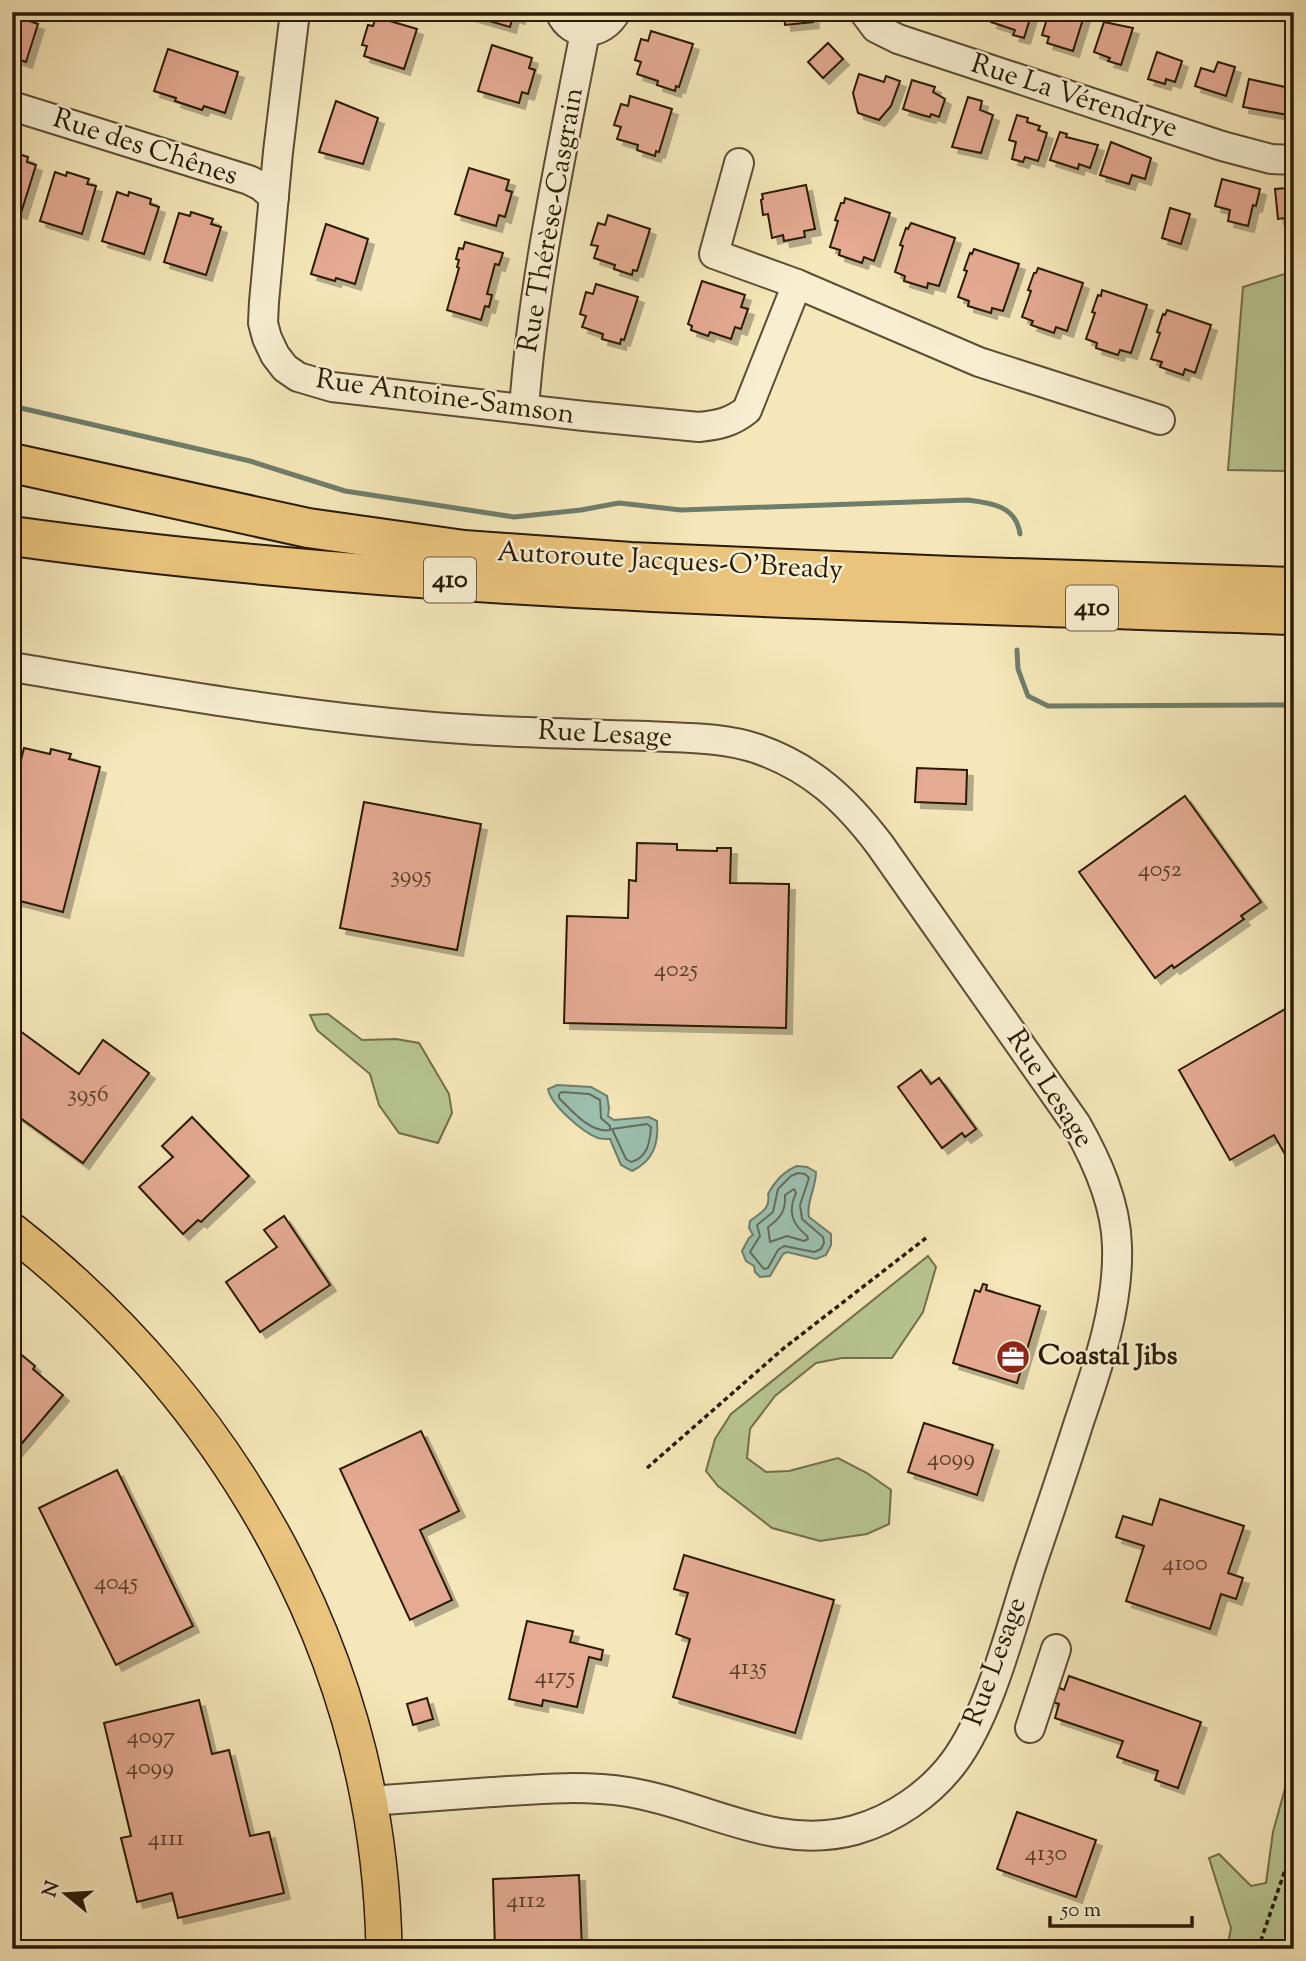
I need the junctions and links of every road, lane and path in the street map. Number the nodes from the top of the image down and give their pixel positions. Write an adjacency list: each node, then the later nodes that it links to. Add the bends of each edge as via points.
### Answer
1 (295, 12): 9 (street, Rue Antoine-Samson)
2 (560, 12): 5 (street, via 568,25)
3 (616, 12): 5 (street, via 604,27)
4 (864, 12): 7 (street, Rue La Vérendrye, via 876,28 898,39 1222,146)
5 (585, 32): 11 (street, Rue Thérèse-Casgrain, via 539,282)
6 (12, 106): 9 (street, Rue des Chênes, via 248,180)
7 (1294, 160)
8 (739, 163): 10 (street, via 714,254)
9 (274, 197): 11 (street, Rue Antoine-Samson, via 263,323 285,368 332,387)
10 (797, 284): 11 (street, Rue Antoine-Samson, via 756,392 747,410 735,420 699,426); 12 (street, via 979,362)
11 (524, 410)
12 (1160, 420)
13 (12, 463): 15 (highway, Autoroute Jacques-O'Bready / 410, via 298,526 464,550 645,563)
14 (12, 536): 16 (highway, Autoroute Jacques-O'Bready / 410, via 240,563 552,587)
15 (1294, 587)
16 (1294, 615)
17 (12, 667): 23 (street, Rue Lesage, via 338,716 462,729 705,739 755,748 780,758 826,785 880,845 1076,1124 1108,1194 1117,1245 1116,1276 1090,1391 982,1708 939,1781 897,1813 854,1830 807,1836 755,1829 657,1798 601,1789)
18 (12, 1231): 23 (main road, via 91,1298 156,1367 212,1438 264,1519 320,1633)
19 (926, 1238): 20 (path, via 783,1348)
20 (647, 1468)
21 (1056, 1649): 22 (street)
22 (1030, 1728)
23 (370, 1801): 25 (main road)
24 (1294, 1844): 26 (path)
25 (384, 1949)
26 (1258, 1949)

